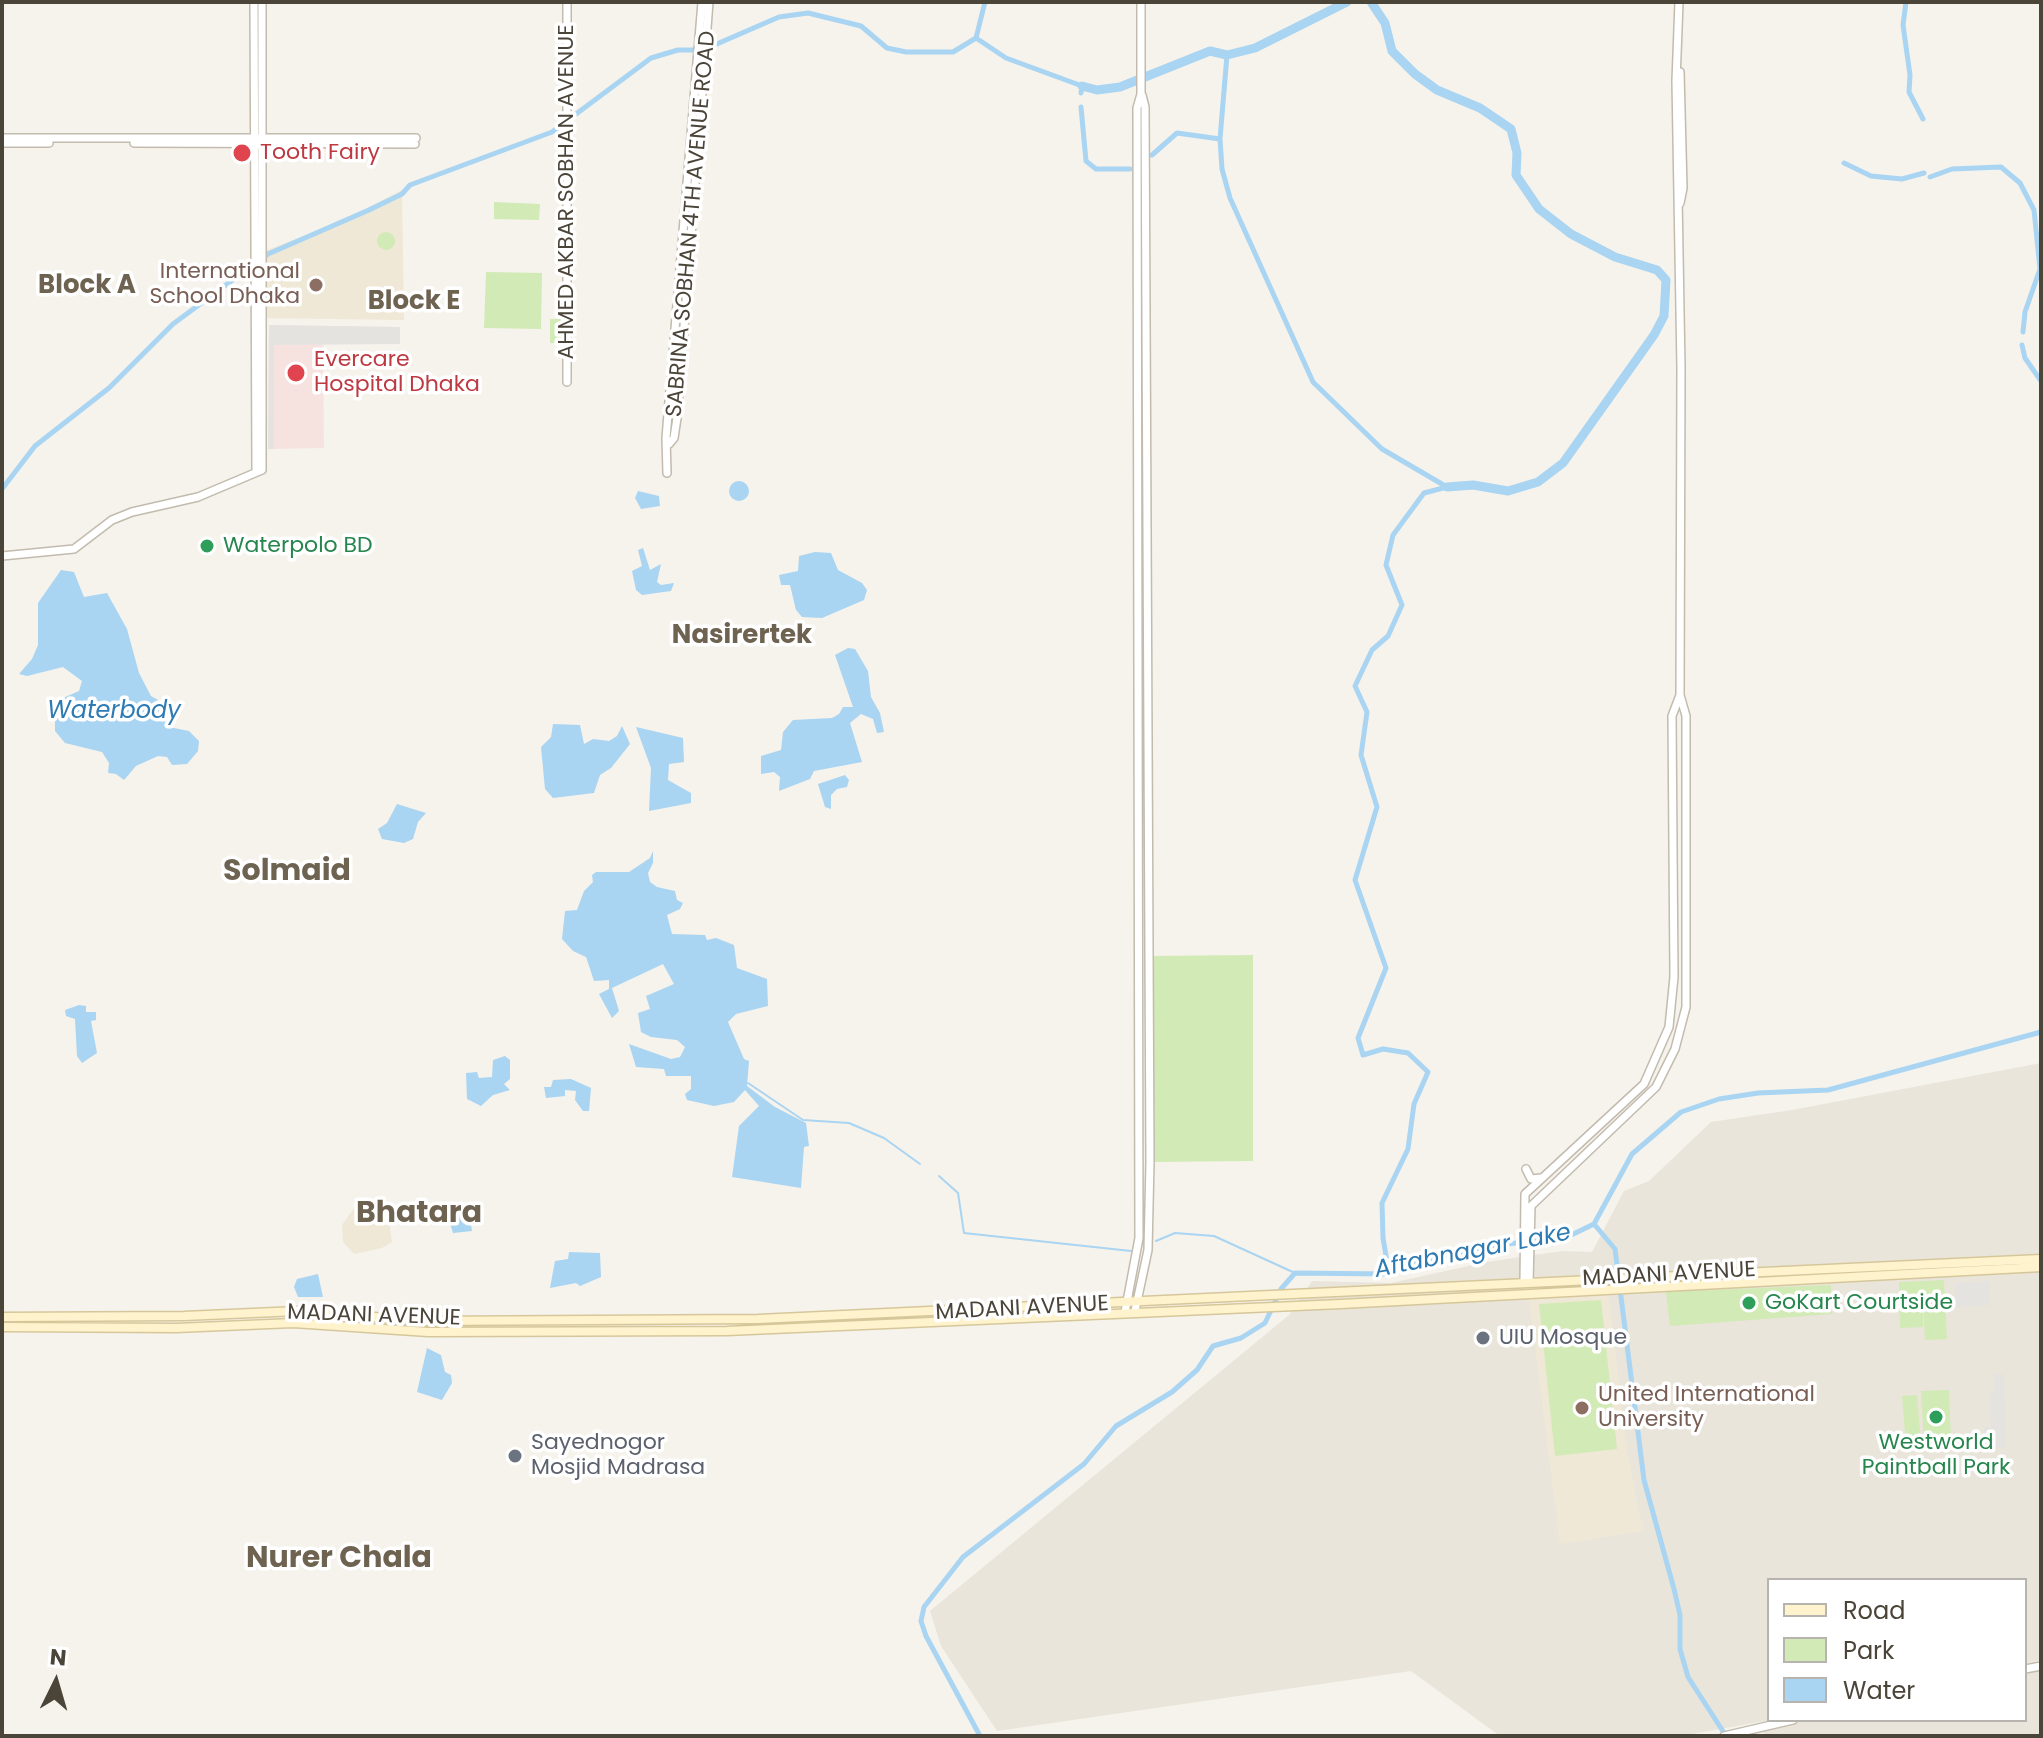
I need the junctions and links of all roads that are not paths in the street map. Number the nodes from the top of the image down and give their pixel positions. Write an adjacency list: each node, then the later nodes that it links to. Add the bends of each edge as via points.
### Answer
1 (254, 2): 11 (street)
2 (262, 2): 11 (street)
3 (567, 2): 13 (street, AHMED AKBAR SOBHAN AVENUE)
4 (702, 2): 8 (street, SABRINA SOBHAN 4TH AVENUE ROAD)
5 (709, 2): 8 (street, SABRINA SOBHAN 4TH AVENUE ROAD)
6 (1141, 2): 9 (street)
7 (1679, 2): 16 (street)
8 (703, 39): 14 (street, SABRINA SOBHAN 4TH AVENUE ROAD, via 685,197)
9 (1142, 90): 19 (street); 20 (street, via 1137,108)
10 (2, 140): 11 (street)
11 (258, 140): 12 (street); 15 (street, via 259,471 198,497 122,516 74,549)
12 (416, 141)
13 (567, 382)
14 (667, 473)
15 (2, 556)
16 (1680, 695): 17 (street, via 1672,716 1672,1010); 18 (street, via 1686,716 1687,993 1680,1036)
17 (1648, 1078): 18 (street); 22 (street)
18 (1662, 1079): 23 (street, via 1533,1203)
19 (1150, 1162): 20 (street); 30 (street, via 1148,1250)
20 (1138, 1166): 30 (street, via 1139,1246)
21 (1526, 1169): 22 (street, via 1531,1179)
22 (1544, 1177): 23 (street, via 1525,1194)
23 (1526, 1219): 27 (street)
24 (2041, 1259): 25 (main road, MADANI AVENUE)
25 (1948, 1267): 26 (main road, MADANI AVENUE); 28 (main road, MADANI AVENUE)
26 (2041, 1267)
27 (1526, 1282): 28 (main road, MADANI AVENUE); 29 (main road, MADANI AVENUE)
28 (1588, 1284): 29 (main road, MADANI AVENUE, via 1341,1304)
29 (1277, 1301): 30 (main road, MADANI AVENUE)
30 (1131, 1307): 31 (main road, MADANI AVENUE)
31 (998, 1314): 33 (main road, MADANI AVENUE); 36 (main road, MADANI AVENUE)
32 (2, 1317): 34 (main road, MADANI AVENUE, via 298,1311 425,1321)
33 (738, 1319): 34 (main road, MADANI AVENUE); 36 (main road)
34 (496, 1320): 37 (main road)
35 (2, 1327): 37 (main road, MADANI AVENUE, via 293,1323)
36 (739, 1330): 37 (main road, MADANI AVENUE)
37 (493, 1332)
38 (1783, 1722): 39 (street)
39 (1724, 1736)

